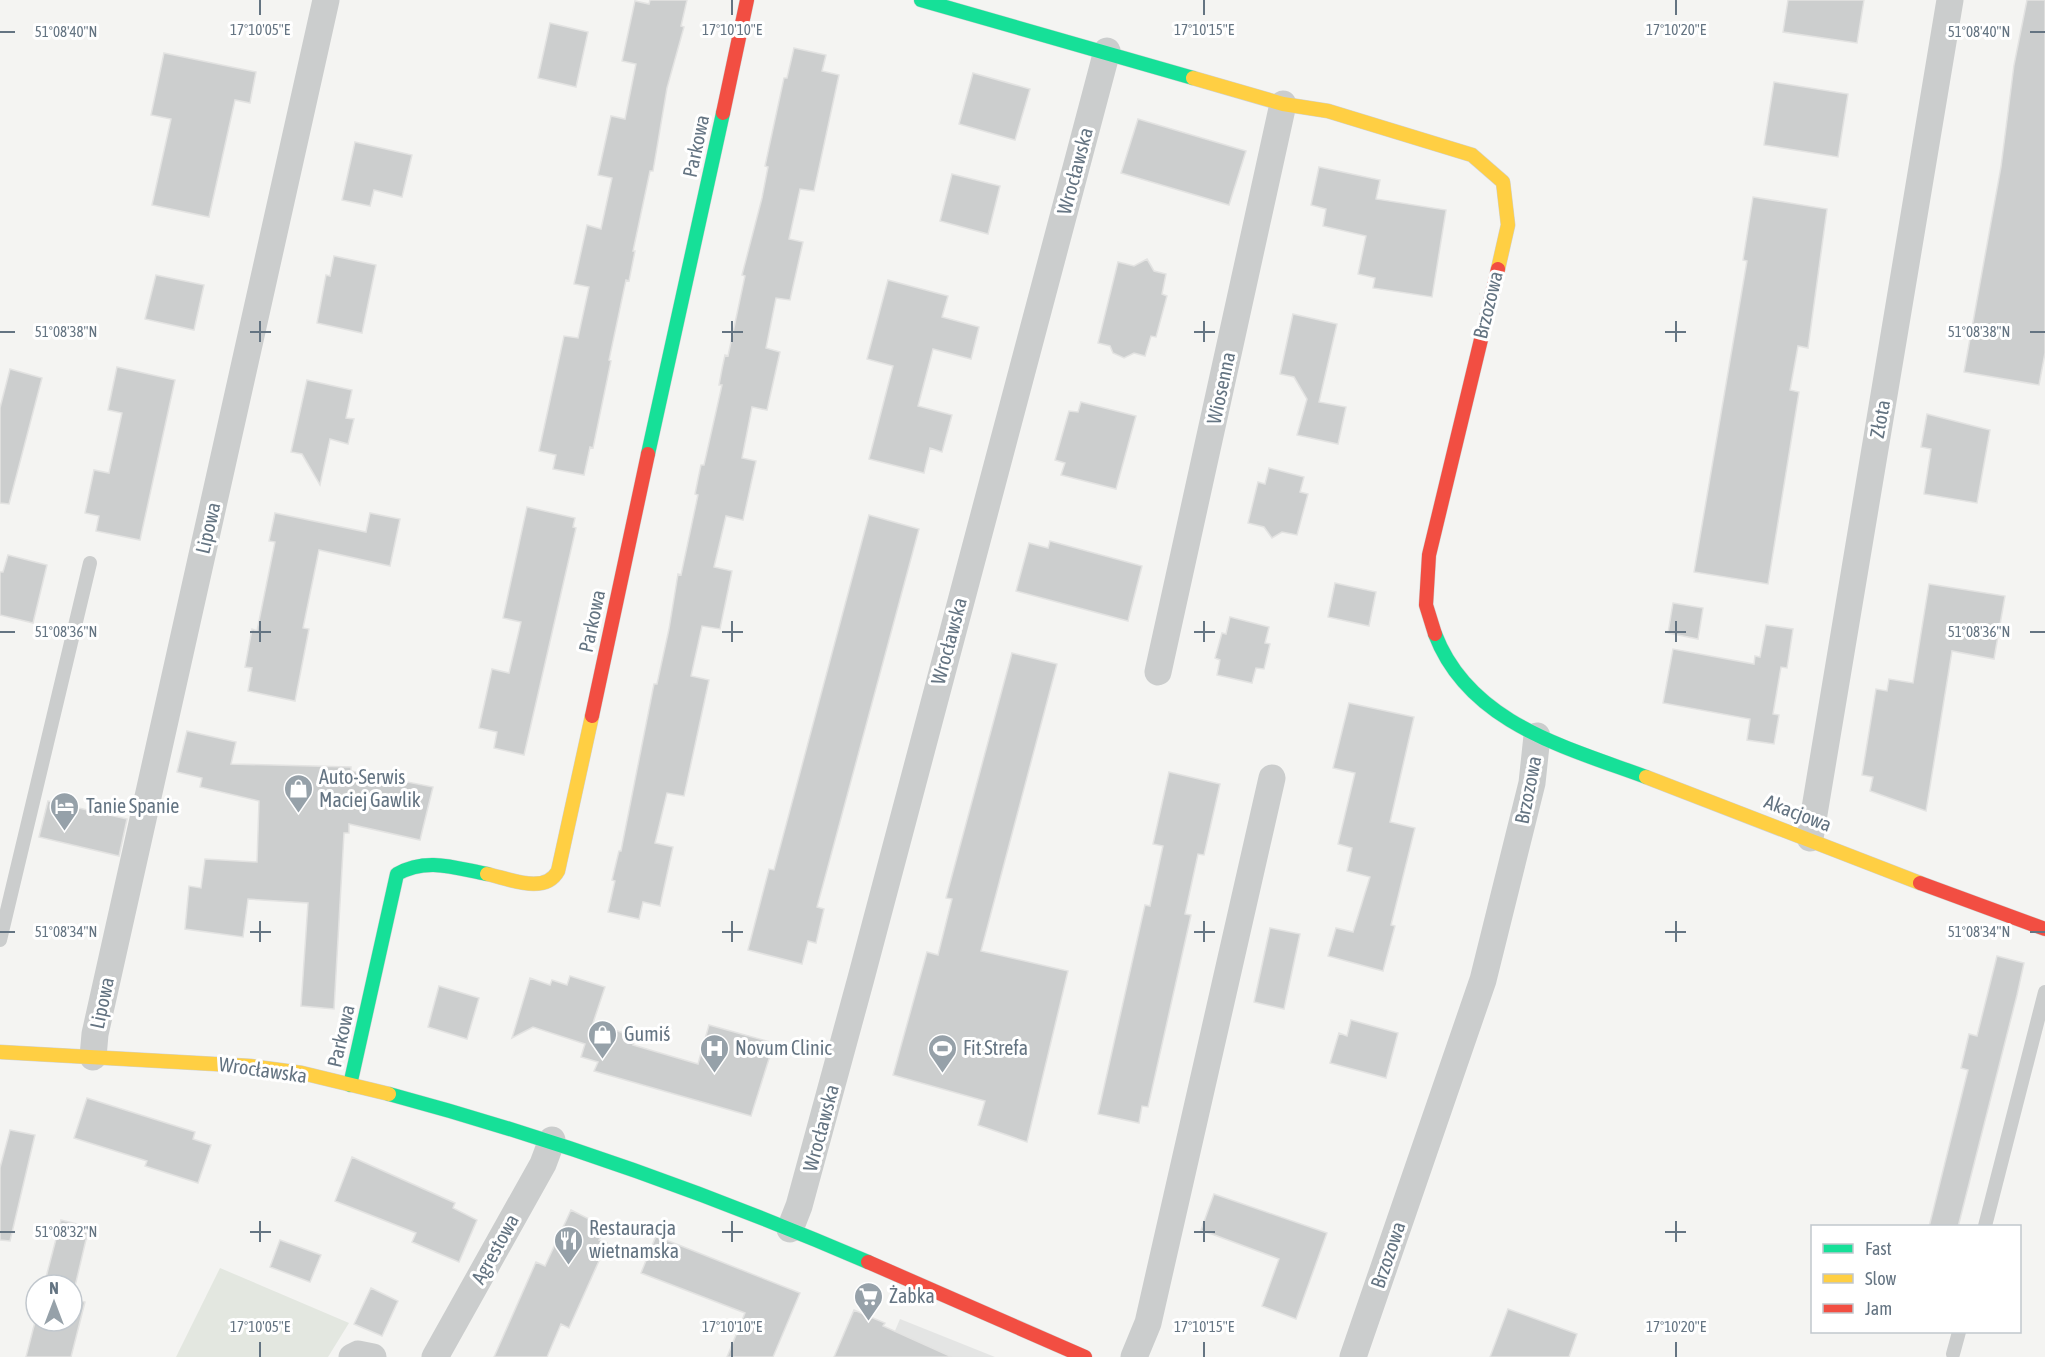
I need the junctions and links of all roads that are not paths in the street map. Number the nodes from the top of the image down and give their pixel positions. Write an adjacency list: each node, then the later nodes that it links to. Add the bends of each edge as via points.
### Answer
1 (326, 0): 17 (street, Lipowa)
2 (747, 0): 18 (street, Parkowa, via 558,871 553,880 543,885 433,864 413,865 397,874)
3 (921, 0): 5 (street)
4 (1950, 0): 12 (street, Złota)
5 (976, 7): 6 (street)
6 (1107, 51): 7 (street); 21 (street, Wrocławska, via 856,1000)
7 (1283, 104): 9 (street, Wiosenna); 10 (street, Brzozowa, via 1328,111 1472,155 1503,182 1508,225 1429,555 1426,605 1436,637 1460,678 1489,708)
8 (90, 564): 14 (lane)
9 (1158, 672)
10 (1537, 736): 12 (street, Akacjowa); 29 (street, Brzozowa, via 1532,783 1483,980)
11 (1272, 778): 28 (street, via 1148,1323)
12 (1810, 838): 13 (street, Akacjowa, via 1977,906)
13 (2045, 928)
14 (0, 940)
15 (2045, 992): 20 (lane)
16 (0, 1052): 17 (street, Wrocławska)
17 (93, 1057): 18 (street, Wrocławska, via 231,1064)
18 (350, 1085): 19 (street, Wrocławska)
19 (552, 1140): 21 (street, Wrocławska); 26 (street, Agrestowa, via 543,1164)
20 (1986, 1225)
21 (790, 1229): 27 (street, Wrocławska)
22 (1959, 1333): 23 (lane)
23 (1953, 1354)
24 (352, 1357): 25 (street)
25 (373, 1357)
26 (435, 1357)
27 (1085, 1357)
28 (1134, 1357)
29 (1353, 1357)

